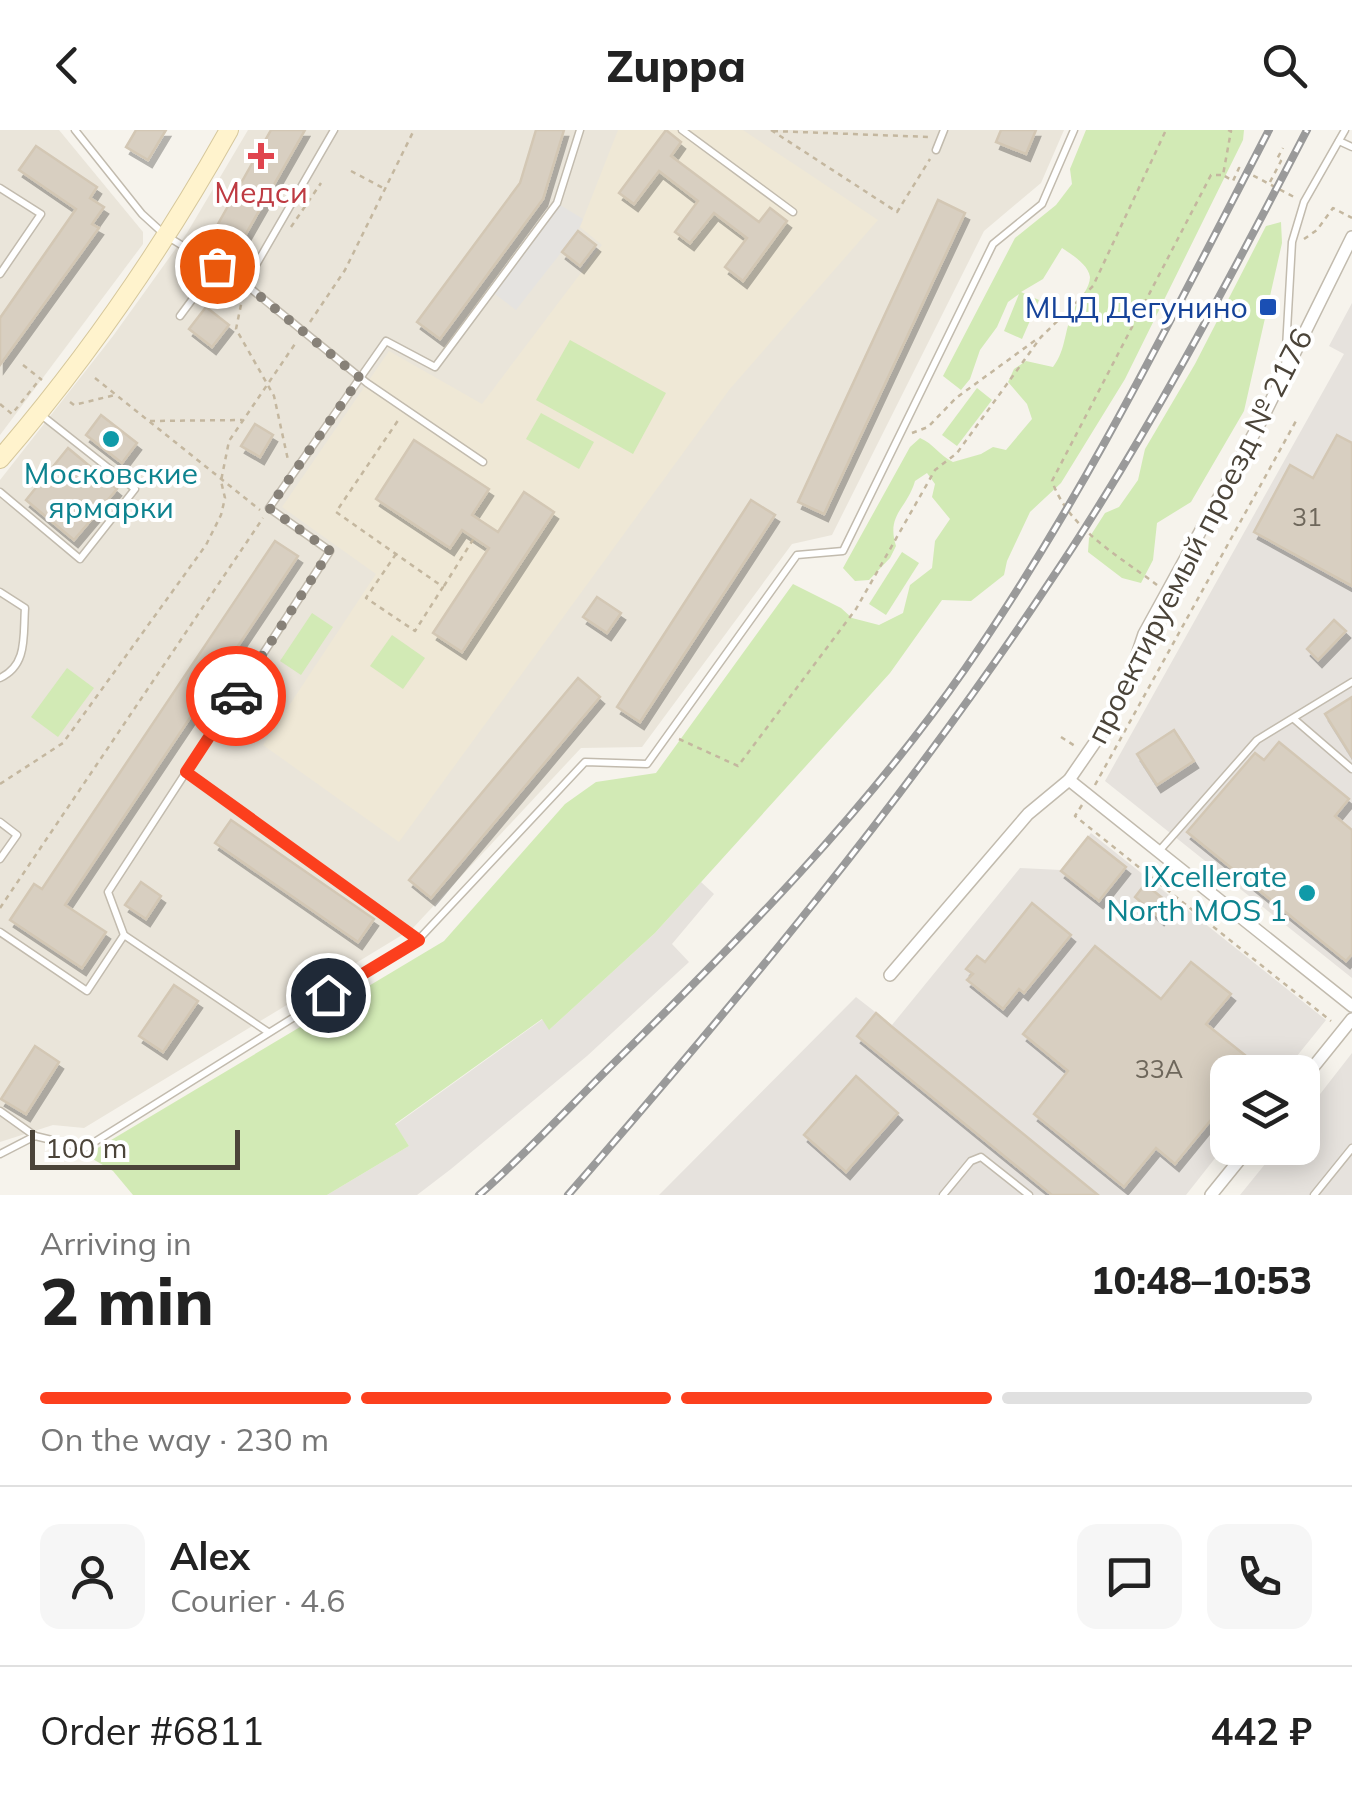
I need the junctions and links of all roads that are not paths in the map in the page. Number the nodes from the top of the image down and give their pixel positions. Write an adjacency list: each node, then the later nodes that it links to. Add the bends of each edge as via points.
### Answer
1 (75, 130): 14 (lane)
2 (229, 130): 14 (main road)
3 (334, 130): 18 (lane)
4 (580, 130): 21 (lane, via 557,203 434,367 386,341)
5 (682, 130): 13 (lane)
6 (1074, 130): 38 (lane, via 1042,204 993,244 843,551 797,555 647,764 585,762)
7 (1345, 130): 9 (lane)
8 (942, 134): 11 (lane)
9 (1339, 141): 10 (lane); 20 (lane, via 1304,202 1292,242)
10 (1352, 146)
11 (936, 150)
12 (0, 188): 17 (lane, via 41,214)
13 (793, 212)
14 (165, 235): 16 (lane); 22 (main road)
15 (1352, 237): 20 (street, проектируемый проезд № 2176)
16 (217, 266): 18 (lane); 19 (lane)
17 (0, 274)
18 (245, 284): 21 (lane)
19 (180, 316)
20 (1285, 372): 32 (street, проектируемый проезд № 2176, via 1144,634 1108,722)
21 (360, 378): 24 (lane); 31 (lane, via 269,508 330,551)
22 (38, 413): 23 (main road); 25 (lane, via 135,490 80,559)
23 (0, 459)
24 (483, 462)
25 (0, 492)
26 (0, 592): 27 (lane, via 25,608 22,658)
27 (0, 678)
28 (1352, 682): 29 (lane)
29 (1294, 718): 30 (lane); 34 (lane, via 1257,740)
30 (1352, 769)
31 (186, 772): 37 (lane, via 108,892); 38 (lane)
32 (1069, 780): 34 (street); 39 (street, проектируемый проезд № 2176, via 1028,814)
33 (0, 822): 35 (lane, via 17,835)
34 (1159, 851): 40 (street)
35 (0, 859)
36 (0, 932): 37 (lane, via 87,991)
37 (124, 935): 42 (lane)
38 (419, 940): 42 (lane)
39 (890, 975)
40 (1352, 1006)
41 (1352, 1019): 43 (street)
42 (268, 1032): 45 (lane, via 85,1148)
43 (1320, 1059)
44 (0, 1111): 45 (lane)
45 (35, 1136): 47 (lane)
46 (1352, 1148): 52 (lane)
47 (0, 1154)
48 (1235, 1165): 51 (street)
49 (943, 1195): 50 (lane, via 981,1157)
50 (1028, 1195)
51 (1211, 1195)
52 (1314, 1195)

